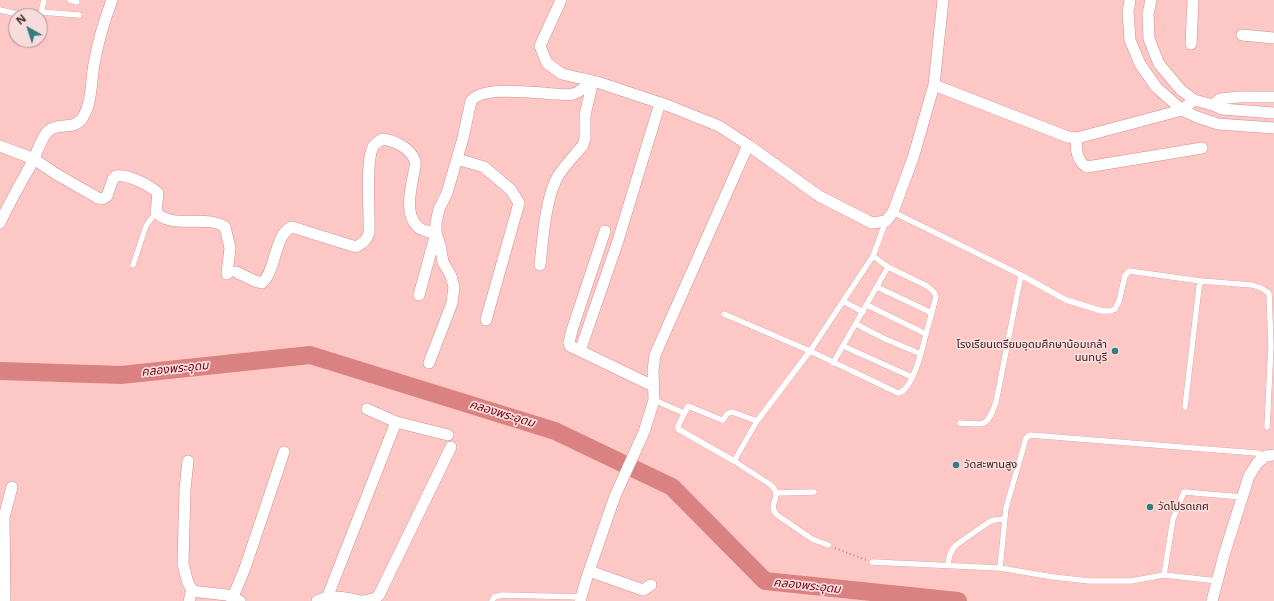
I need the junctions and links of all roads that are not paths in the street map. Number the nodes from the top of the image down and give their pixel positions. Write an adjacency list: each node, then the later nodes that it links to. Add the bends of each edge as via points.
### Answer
1 (70, 0): 8 (lane)
2 (112, 0): 27 (street, via 104,20 87,109 82,120 72,126 49,130 40,142)
3 (561, 0): 14 (street, via 540,46 547,63 562,74)
4 (944, 0): 15 (street)
5 (1130, 0): 20 (street, via 1130,40 1140,64 1156,87)
6 (1151, 0): 17 (street, via 1148,14 1151,46 1159,64 1181,90)
7 (1193, 0): 13 (street)
8 (77, 2)
9 (48, 14): 10 (lane)
10 (79, 15)
11 (1242, 35): 12 (street)
12 (1274, 38)
13 (1191, 44)
14 (589, 80): 18 (street); 28 (street, via 586,86 572,95 489,91 474,97 469,107 464,138); 36 (street, via 585,139 552,188)
15 (934, 85): 23 (street, via 1068,138); 30 (street, via 913,158)
16 (1274, 97): 19 (street, via 1220,99)
17 (1194, 100): 19 (street); 20 (street)
18 (660, 103): 24 (street, via 719,126); 51 (street, via 617,244)
19 (1212, 105): 21 (street, via 1222,109)
20 (1182, 110): 22 (street, via 1218,124); 23 (street)
21 (1274, 112)
22 (1274, 128)
23 (1077, 138): 26 (street, via 1075,146 1080,162 1087,167)
24 (748, 145): 30 (street, via 819,196 872,223); 57 (street, via 655,355)
25 (0, 146): 27 (street)
26 (1202, 148)
27 (34, 159): 29 (street, via 80,189 102,198 108,194 116,176 141,182 158,193); 31 (street)
28 (457, 159): 33 (street, via 447,193 439,209); 47 (street, via 484,167 511,190 518,203)
29 (156, 212): 33 (street, via 170,220 215,222 225,227 230,248 231,273 262,283 270,273 281,237 287,229 292,227 356,247 368,238 370,159 373,147 383,139 402,146 411,154 415,162 409,212 418,228); 35 (lane, via 146,226)
30 (889, 217): 34 (lane); 38 (lane)
31 (0, 223)
32 (605, 231): 51 (street, via 569,343)
33 (436, 233): 41 (street); 54 (street, via 443,262 454,287 452,303)
34 (873, 256): 37 (lane); 42 (lane)
35 (133, 265)
36 (540, 265)
37 (888, 267): 40 (lane); 45 (lane, via 934,292 936,297)
38 (1021, 275): 39 (lane, via 1066,300 1102,311 1115,309 1125,276 1129,271); 64 (lane, via 996,402 991,415 984,424)
39 (1201, 281): 59 (lane); 65 (lane, via 1252,285 1269,293 1271,346)
40 (877, 287): 43 (lane); 45 (lane)
41 (419, 295)
42 (843, 301): 44 (lane); 52 (lane)
43 (867, 305): 44 (lane); 49 (lane)
44 (863, 312): 48 (lane)
45 (932, 313): 49 (lane)
46 (724, 314): 52 (lane)
47 (486, 320)
48 (856, 324): 50 (lane); 53 (lane)
49 (926, 334): 53 (lane)
50 (843, 346): 55 (lane); 56 (lane)
51 (580, 351): 57 (street)
52 (810, 351): 55 (lane); 62 (lane)
53 (921, 354): 56 (lane)
54 (429, 363)
55 (833, 363): 56 (lane, via 898,393 905,389)
56 (912, 377)
57 (653, 386): 58 (street)
58 (654, 400): 61 (lane); 81 (street, via 644,432 615,496)
59 (1185, 407)
60 (367, 409): 63 (street)
61 (684, 413): 62 (lane, via 688,406 723,420 732,412); 71 (lane, via 678,426 679,430)
62 (757, 421): 71 (lane)
63 (396, 422): 66 (street); 88 (street)
64 (960, 423)
65 (1267, 426)
66 (448, 435)
67 (451, 447): 93 (street, via 379,595)
68 (284, 452): 87 (street)
69 (1270, 455): 75 (street, via 1258,462 1249,476); 76 (lane, via 1030,435 1026,438)
70 (188, 461): 85 (street, via 183,564)
71 (734, 461): 74 (lane, via 771,485)
72 (12, 487): 90 (street, via 4,517)
73 (814, 492): 74 (lane)
74 (776, 493): 77 (lane, via 773,511 812,539)
75 (1242, 497): 82 (lane, via 1184,492 1173,519); 83 (street)
76 (1004, 519): 79 (lane, via 989,522 956,545 949,556); 80 (lane)
77 (828, 545)
78 (872, 562): 79 (lane)
79 (948, 565): 80 (lane)
80 (1000, 568): 82 (lane, via 1090,581 1131,581)
81 (589, 571): 84 (street, via 643,590); 89 (street)
82 (1164, 575): 83 (lane)
83 (1218, 581): 95 (street)
84 (651, 585)
85 (192, 590): 87 (street, via 227,594); 91 (street)
86 (549, 598): 89 (lane); 94 (lane, via 502,595 494,597)
87 (237, 599)
88 (322, 599): 92 (street, via 342,597)
89 (580, 599)
90 (5, 601)
91 (189, 601)
92 (361, 601)
93 (364, 601)
94 (492, 601)
95 (1212, 601)

